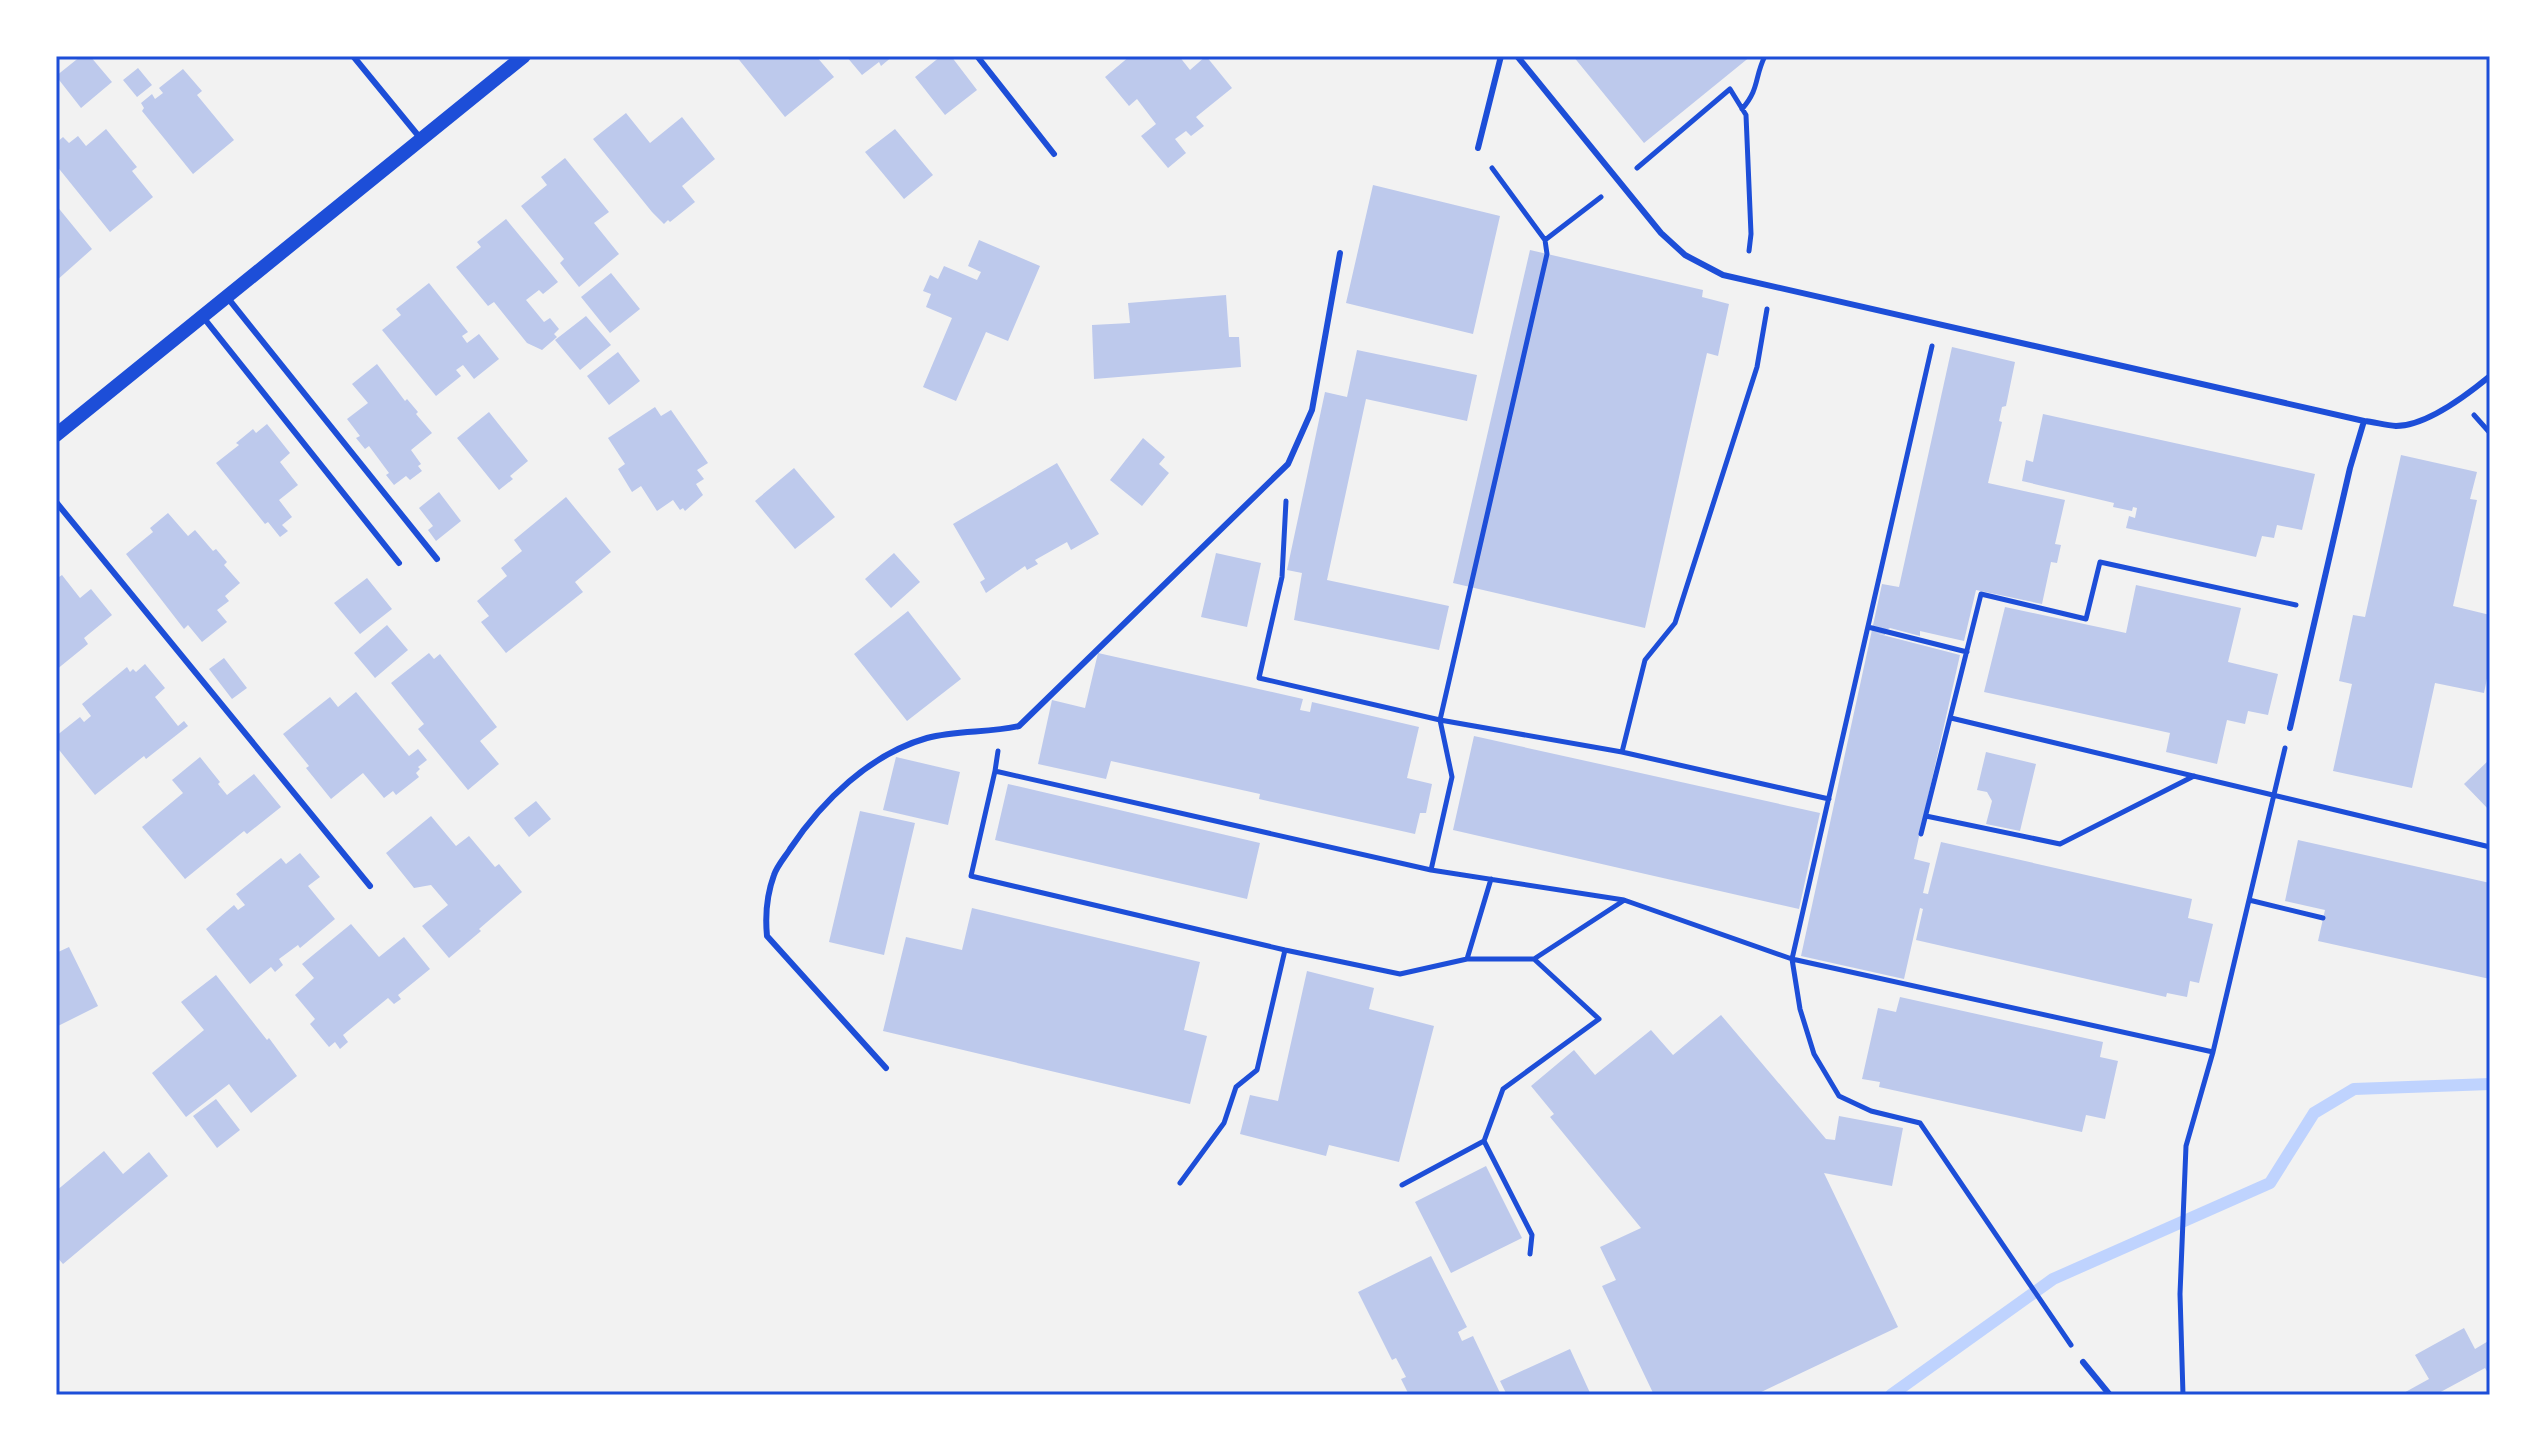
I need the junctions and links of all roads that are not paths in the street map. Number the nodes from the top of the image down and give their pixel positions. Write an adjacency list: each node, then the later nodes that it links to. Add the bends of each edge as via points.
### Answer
1 (353, 56): 6 (lane)
2 (524, 56): 6 (street)
3 (977, 56): 8 (lane)
4 (1501, 56): 7 (lane)
5 (1517, 56): 13 (lane, via 1661,233 1685,255 1723,275)
6 (421, 139): 10 (street)
7 (1478, 148)
8 (1054, 154)
9 (1340, 253): 20 (lane, via 1312,410 1288,464 1019,726 926,738 867,766 812,817 775,872 765,915 767,936)
10 (227, 297): 11 (street); 16 (lane)
11 (203, 317): 14 (street); 17 (lane)
12 (2490, 376): 13 (lane, via 2461,399 2418,421 2397,426)
13 (2364, 421): 18 (lane)
14 (56, 435)
15 (56, 502): 19 (lane)
16 (437, 559)
17 (399, 563)
18 (2290, 728)
19 (370, 886)
20 (886, 1068)
21 (2083, 1362): 22 (lane)
22 (2110, 1395)

